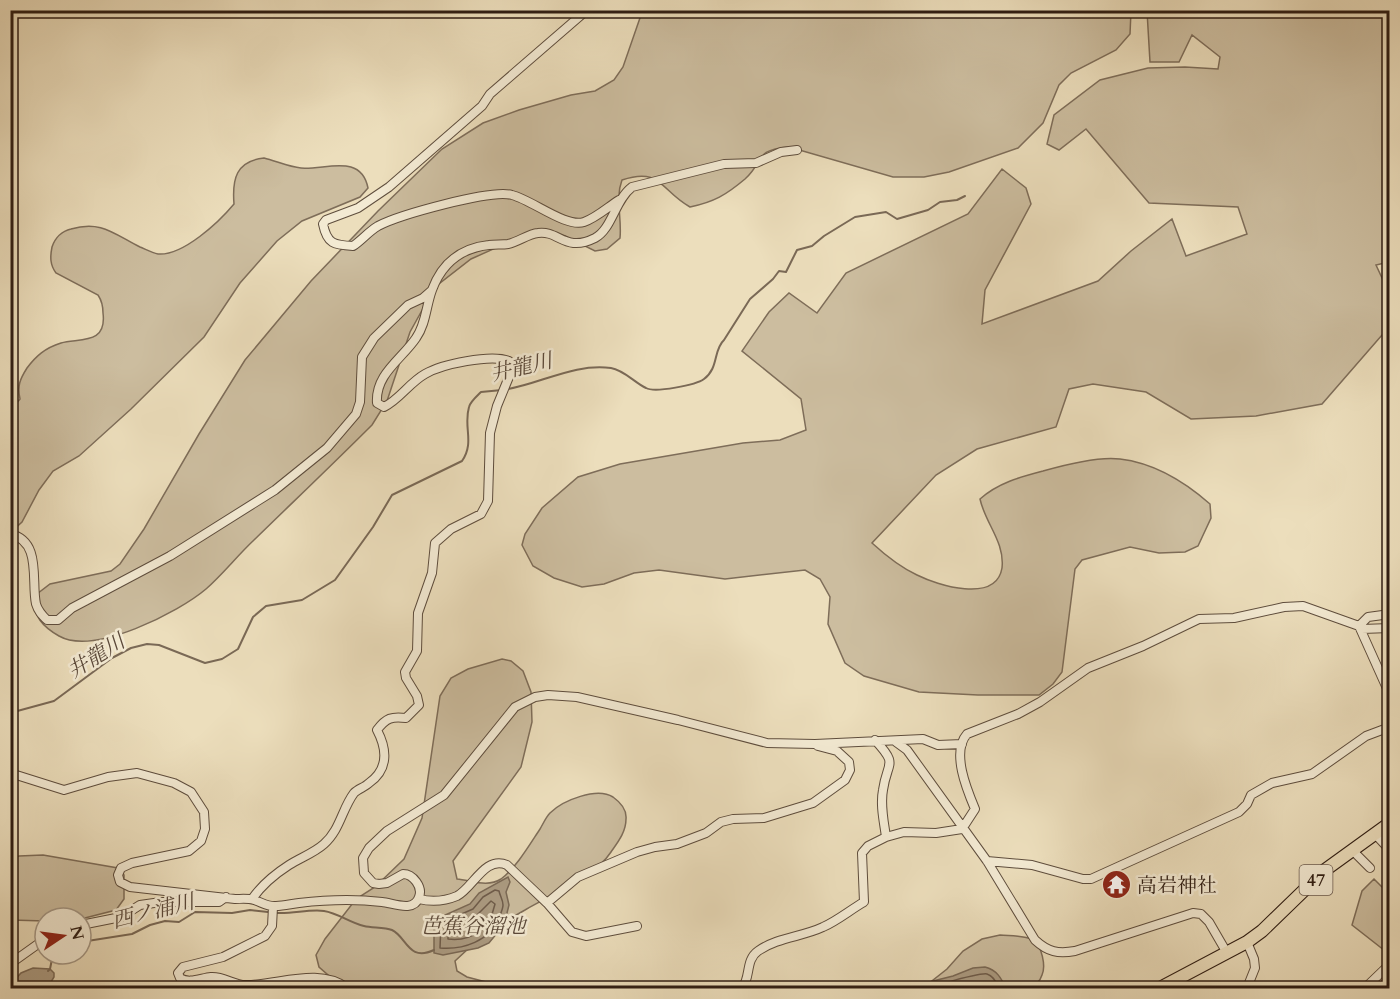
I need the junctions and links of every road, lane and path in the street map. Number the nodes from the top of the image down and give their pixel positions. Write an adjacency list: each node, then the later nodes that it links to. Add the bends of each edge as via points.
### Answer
1 (587, 10): 3 (street, via 389,187 322,225 328,240 353,246 388,222 491,194 512,195 574,224 585,222)
2 (798, 150): 3 (street, via 781,152 756,163 724,164 645,183 632,187)
3 (620, 200): 4 (street, via 598,236 567,243 537,233 509,244 468,249 451,259)
4 (432, 290): 5 (street, via 408,305 374,338 362,357 356,414 327,448 275,490 170,556 72,608 58,620 47,620 36,604 31,550 23,540); 26 (street, via 416,339 389,367 376,394 377,403 384,407 392,403 424,374 451,365 491,358 508,362 512,372 490,433 488,501 481,514 451,529 435,543 432,573 418,613 417,651 405,672 418,705 406,718 394,716 377,730 386,756 378,774 355,792 334,835 260,887)
5 (10, 534)
6 (1389, 614): 7 (street, via 1368,617)
7 (1360, 628): 8 (street); 9 (street); 14 (street, via 1303,606 1234,618 1199,619 1088,668 1040,702 967,734)
8 (1389, 628)
9 (1389, 695)
10 (1389, 726): 22 (street, via 1366,736 1312,774 1272,783 1251,795 1239,812 1091,879 1032,865)
11 (875, 740): 12 (street); 13 (street); 19 (street, via 890,761 883,789)
12 (895, 742): 14 (street, via 923,739 938,746); 17 (street, via 907,750)
13 (816, 744): 25 (street, via 767,743 576,697 535,697 515,707 444,795 387,831 363,858 364,873 373,883 387,883 398,875 408,874 419,888); 27 (street, via 837,751 847,759 850,770 845,780 813,802 764,818 721,822 706,833 677,844 637,852 578,877)
14 (962, 744): 17 (street, via 963,779 975,809)
15 (10, 772): 24 (street, via 64,790 115,775 137,773 174,783 190,792 204,812 206,829 201,841 189,850 121,868 120,882 148,890)
16 (1389, 823): 18 (main road, 47)
17 (962, 829): 19 (street, via 904,832); 22 (street)
18 (1375, 834): 20 (street); 21 (main road, 47)
19 (886, 837): 37 (street, via 862,853 864,902 823,927 780,939 755,952 747,983)
20 (1389, 849)
21 (1352, 850): 23 (street); 31 (main road, 47)
22 (987, 861): 33 (street, via 1035,940 1052,952 1075,951 1193,913 1201,914 1209,922)
23 (1370, 868)
24 (226, 897): 26 (street); 29 (street, via 219,902 140,905 121,917)
25 (419, 898): 27 (street, via 431,902 458,896 481,872 502,863); 28 (street, via 403,906 346,901)
26 (252, 899): 28 (street)
27 (547, 903): 30 (street, via 578,935)
28 (273, 907): 36 (street, via 272,926 265,936 223,957 183,967 178,973 180,978 220,978 247,986 311,978)
29 (93, 923)
30 (637, 926)
31 (1247, 942): 33 (main road, 47); 39 (street, via 1255,968)
32 (33, 948): 34 (street)
33 (1227, 953): 38 (main road, 47)
34 (10, 964)
35 (1389, 964): 40 (street)
36 (347, 988)
37 (742, 988)
38 (1160, 988)
39 (1247, 988)
40 (1364, 988)

